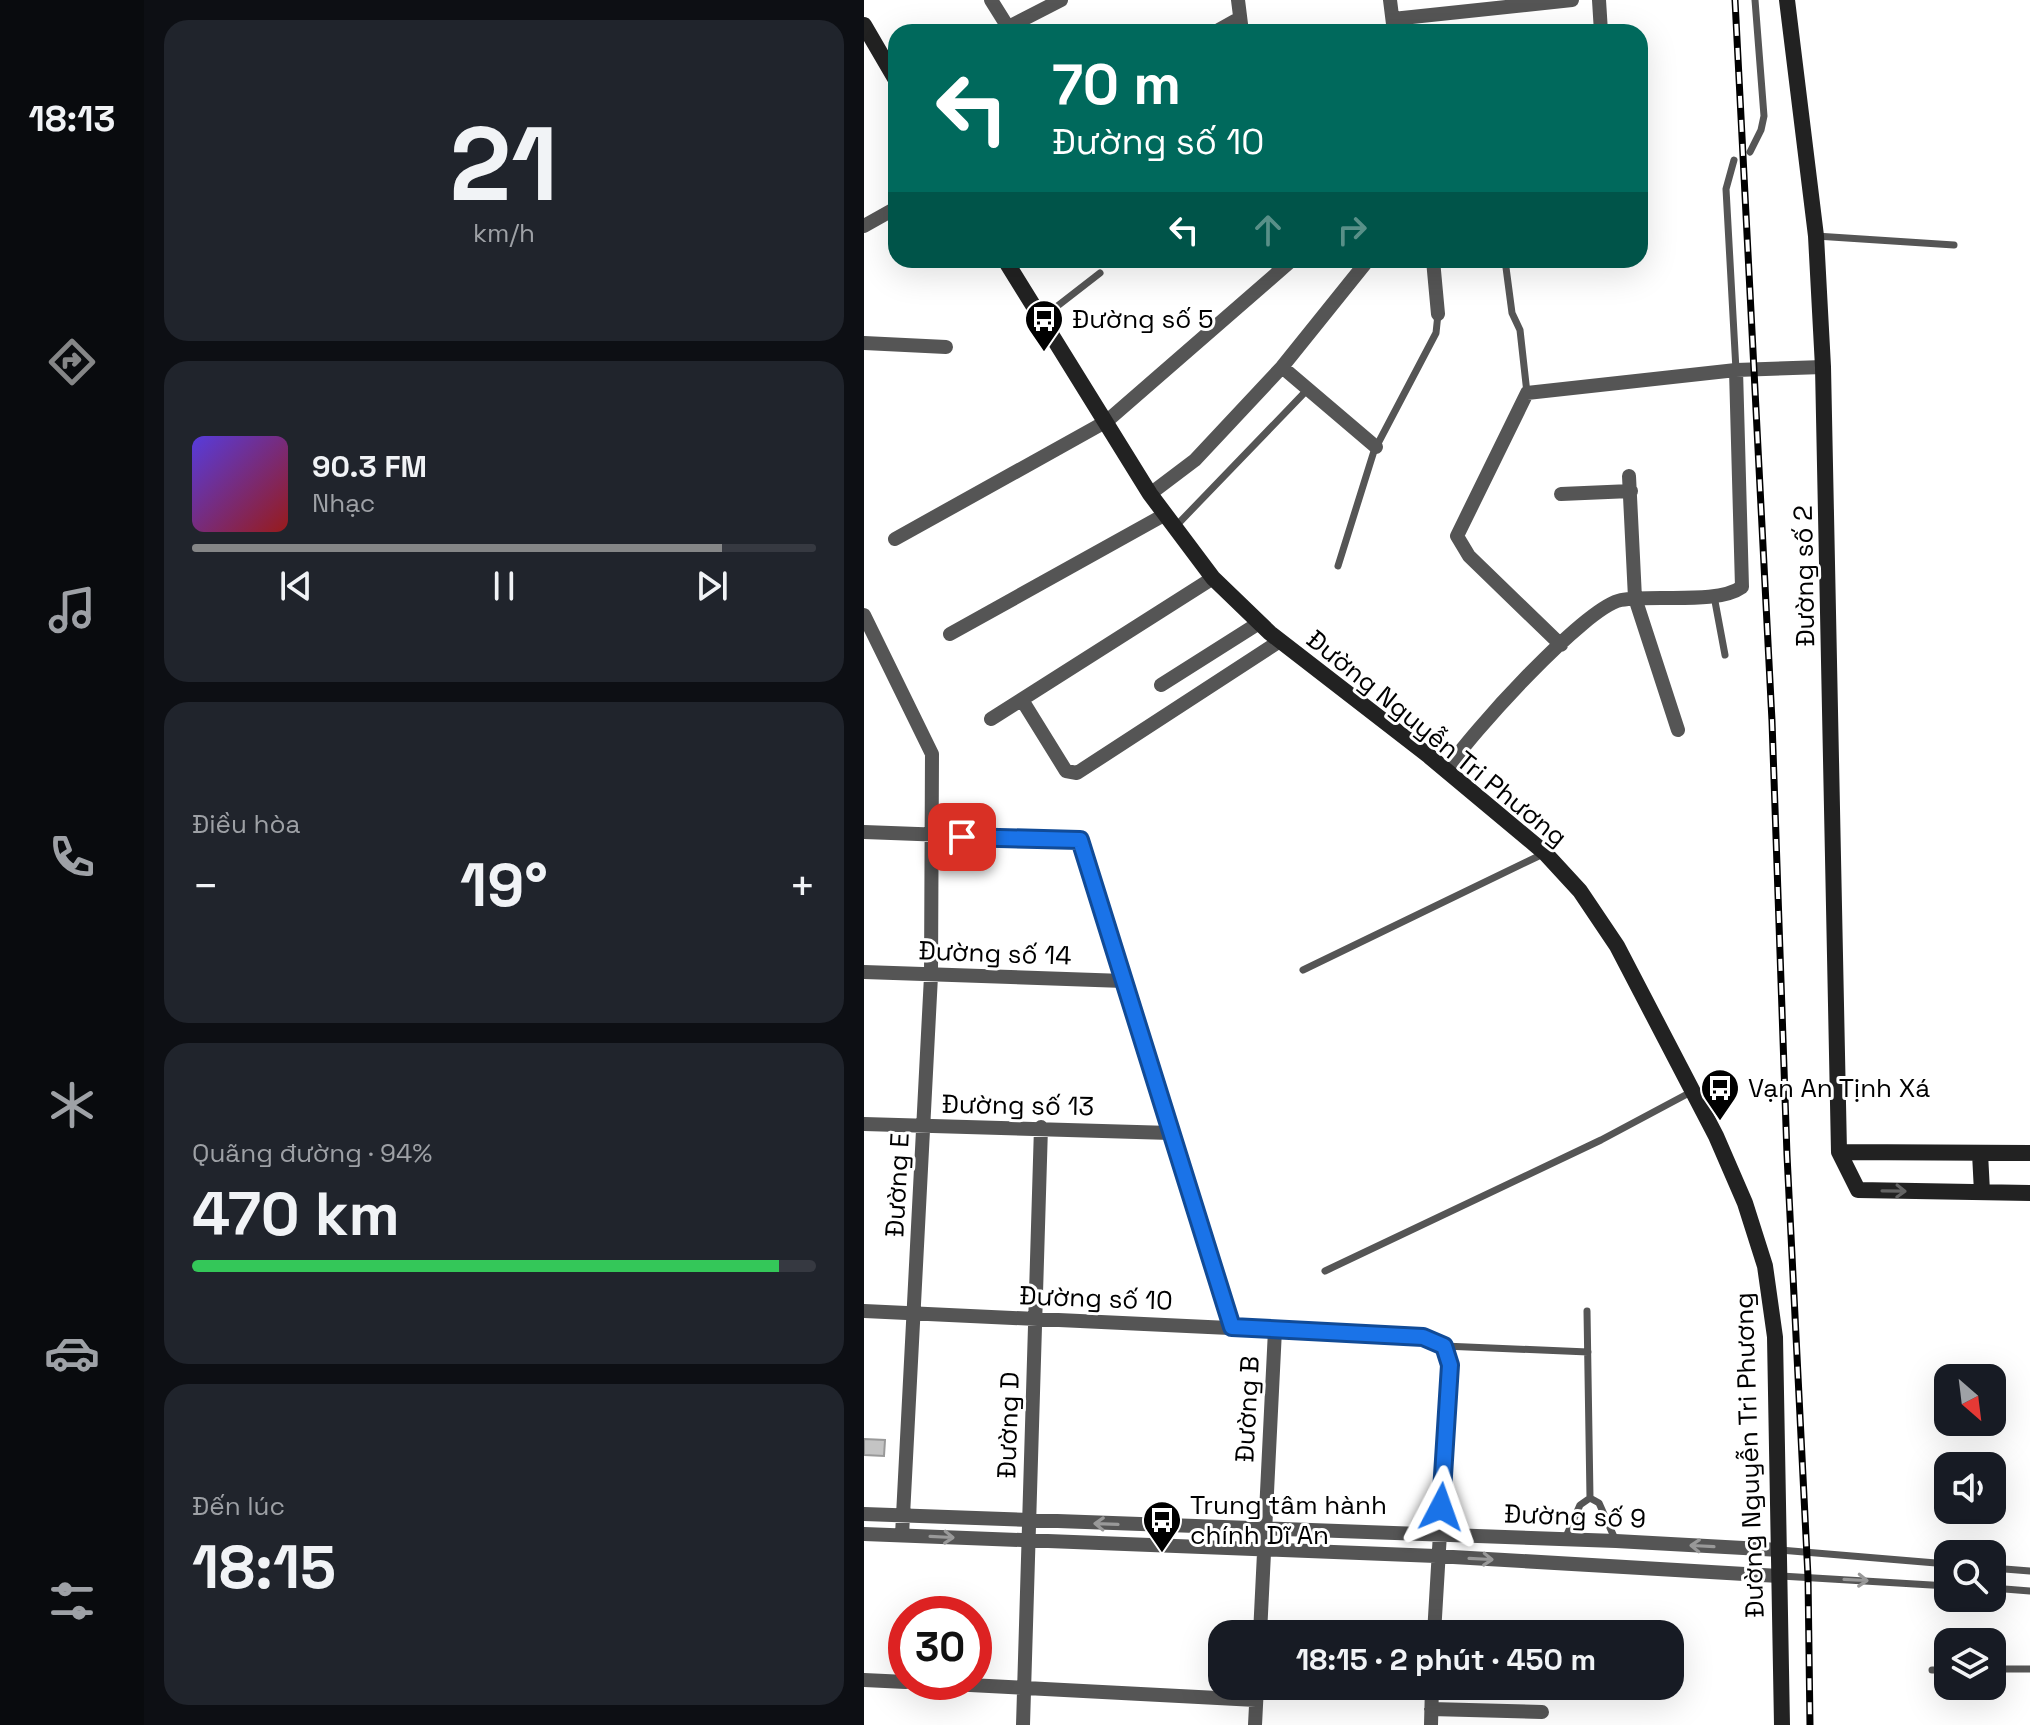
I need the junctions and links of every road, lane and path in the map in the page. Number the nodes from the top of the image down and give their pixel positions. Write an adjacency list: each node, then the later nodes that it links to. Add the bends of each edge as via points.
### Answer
1 (991, 0): 9 (street)
2 (1061, 0): 10 (street)
3 (1238, 0): 11 (street)
4 (1390, 0): 12 (street)
5 (1572, 0): 13 (street)
6 (1599, 0): 14 (street)
7 (1755, 0): 17 (lane, via 1764,116)
8 (1787, 0): 21 (main road, Đường số 2)
9 (1003, 24)
10 (1018, 24)
11 (1241, 24)
12 (1394, 24)
13 (1408, 24)
14 (1600, 24)
15 (864, 25): 16 (main road)
16 (888, 63)
17 (1748, 148)
18 (1735, 164): 35 (lane, via 1726,189)
19 (888, 212): 20 (street)
20 (864, 226)
21 (1816, 236): 22 (lane); 34 (main road, Đường số 2)
22 (1954, 245)
23 (1010, 268): 30 (main road, Đường Nguyễn Tri Phương)
24 (1283, 268): 38 (street)
25 (1362, 268): 33 (street)
26 (1434, 268): 29 (street)
27 (1506, 268): 37 (lane)
28 (1100, 273): 30 (lane)
29 (1438, 314): 39 (lane, via 1436,333)
30 (1042, 318): 38 (main road, Đường Nguyễn Tri Phương)
31 (864, 343): 32 (street)
32 (946, 347)
33 (1282, 367): 36 (street); 40 (street, via 1195,460)
34 (1823, 367): 35 (street); 73 (main road, Đường số 2)
35 (1736, 370): 37 (street); 46 (street, via 1744,577 1736,591)
36 (1308, 389): 39 (street); 42 (lane)
37 (1527, 393): 52 (street, via 1457,536 1469,556)
38 (1107, 421): 40 (main road, Đường Nguyễn Tri Phương); 43 (street)
39 (1376, 447): 44 (lane)
40 (1150, 494): 42 (main road, Đường Nguyễn Tri Phương)
41 (1561, 494): 47 (street, via 1630,484)
42 (1169, 522): 45 (main road, Đường Nguyễn Tri Phương); 50 (street)
43 (895, 539)
44 (1338, 566)
45 (1213, 578): 49 (main road, Đường Nguyễn Tri Phương); 57 (street)
46 (1714, 594): 47 (street); 53 (lane)
47 (1635, 598): 52 (street, via 1608,603); 59 (street)
48 (864, 615): 55 (street, Đường E)
49 (1259, 623): 51 (main road, Đường Nguyễn Tri Phương); 56 (street)
50 (950, 634)
51 (1280, 641): 57 (street, via 1077,773 1066,771); 60 (main road, Đường Nguyễn Tri Phương)
52 (1561, 645): 60 (street, via 1480,727)
53 (1725, 655)
54 (864, 656): 55 (street)
55 (882, 657): 62 (street, Đường E, via 932,754)
56 (1161, 685)
57 (1022, 700): 58 (street)
58 (991, 719)
59 (1678, 730)
60 (1446, 771): 63 (main road, Đường Nguyễn Tri Phương)
61 (864, 832): 62 (street)
62 (933, 836): 66 (street, Đường E); 67 (street, via 1080,840)
63 (1545, 853): 64 (lane); 68 (main road, Đường Nguyễn Tri Phương, via 1608,929)
64 (1303, 970)
65 (864, 972): 66 (street, Đường số 14)
66 (931, 976): 67 (street, Đường số 14); 71 (street, Đường E)
67 (1124, 981): 72 (street)
68 (1693, 1091): 78 (lane); 99 (main road, Đường Nguyễn Tri Phương, via 1745,1203 1769,1289)
69 (864, 1124): 71 (street, Đường số 13)
70 (1041, 1127): 71 (street, Đường số 13); 72 (street, Đường số 13); 82 (street, Đường D)
71 (924, 1128): 81 (street, Đường E)
72 (1171, 1133): 83 (street)
73 (1839, 1152): 74 (main road); 76 (main road, one-way to 76, via 1858,1190)
74 (1980, 1153): 75 (main road); 76 (main road)
75 (2030, 1153)
76 (1982, 1192): 77 (main road)
77 (2030, 1193)
78 (1325, 1271)
79 (864, 1311): 81 (street, Đường số 10)
80 (1587, 1311): 86 (lane)
81 (915, 1316): 82 (street, Đường số 10); 89 (street, Đường E)
82 (1035, 1319): 83 (street, Đường số 10); 90 (street, Đường D)
83 (1232, 1327): 84 (street, Đường số 10)
84 (1275, 1330): 85 (street, Đường số 10, via 1423,1337); 91 (street, Đường B)
85 (1444, 1346): 86 (lane); 94 (street, via 1450,1365)
86 (1588, 1352): 87 (lane)
87 (1590, 1498): 95 (lane, via 1580,1505); 97 (lane, via 1599,1503)
88 (864, 1514): 89 (street, Đường số 9)
89 (903, 1516): 90 (street, Đường số 9); 93 (street, Đường E)
90 (1029, 1522): 91 (street, Đường số 9, one-way to 90); 96 (street, Đường D)
91 (1266, 1530): 94 (street, Đường số 9); 98 (street, Đường B)
92 (864, 1534): 93 (street, Đường số 9)
93 (902, 1535): 96 (street, Đường số 9, one-way to 96)
94 (1439, 1536): 95 (street, Đường số 9); 100 (street)
95 (1565, 1539): 97 (street, Đường số 9)
96 (1028, 1541): 98 (street, Đường số 9); 115 (street, Đường D)
97 (1616, 1541): 99 (street, Đường số 9, one-way to 97)
98 (1265, 1549): 100 (street, Đường số 9); 108 (street, Đường B)
99 (1780, 1550): 101 (lane, Đường số 9); 104 (main road, Đường Nguyễn Tri Phương)
100 (1436, 1556): 104 (street, Đường số 9, one-way to 104); 109 (street)
101 (1934, 1563)
102 (2006, 1569): 103 (lane)
103 (2030, 1571)
104 (1779, 1576): 105 (lane, Đường số 9, one-way to 105); 124 (main road, Đường Nguyễn Tri Phương)
105 (1934, 1585)
106 (2006, 1589): 107 (lane)
107 (2030, 1591)
108 (1261, 1620)
109 (1434, 1620)
110 (2006, 1669): 111 (lane)
111 (2030, 1669)
112 (864, 1680): 113 (street)
113 (888, 1681)
114 (992, 1686): 115 (street)
115 (1024, 1687): 116 (street); 121 (street, Đường D)
116 (1208, 1692)
117 (1256, 1700): 122 (street)
118 (1431, 1700): 119 (street)
119 (1431, 1709): 120 (street); 123 (street)
120 (1542, 1712)
121 (1023, 1725)
122 (1255, 1725)
123 (1431, 1725)
124 (1782, 1725)

